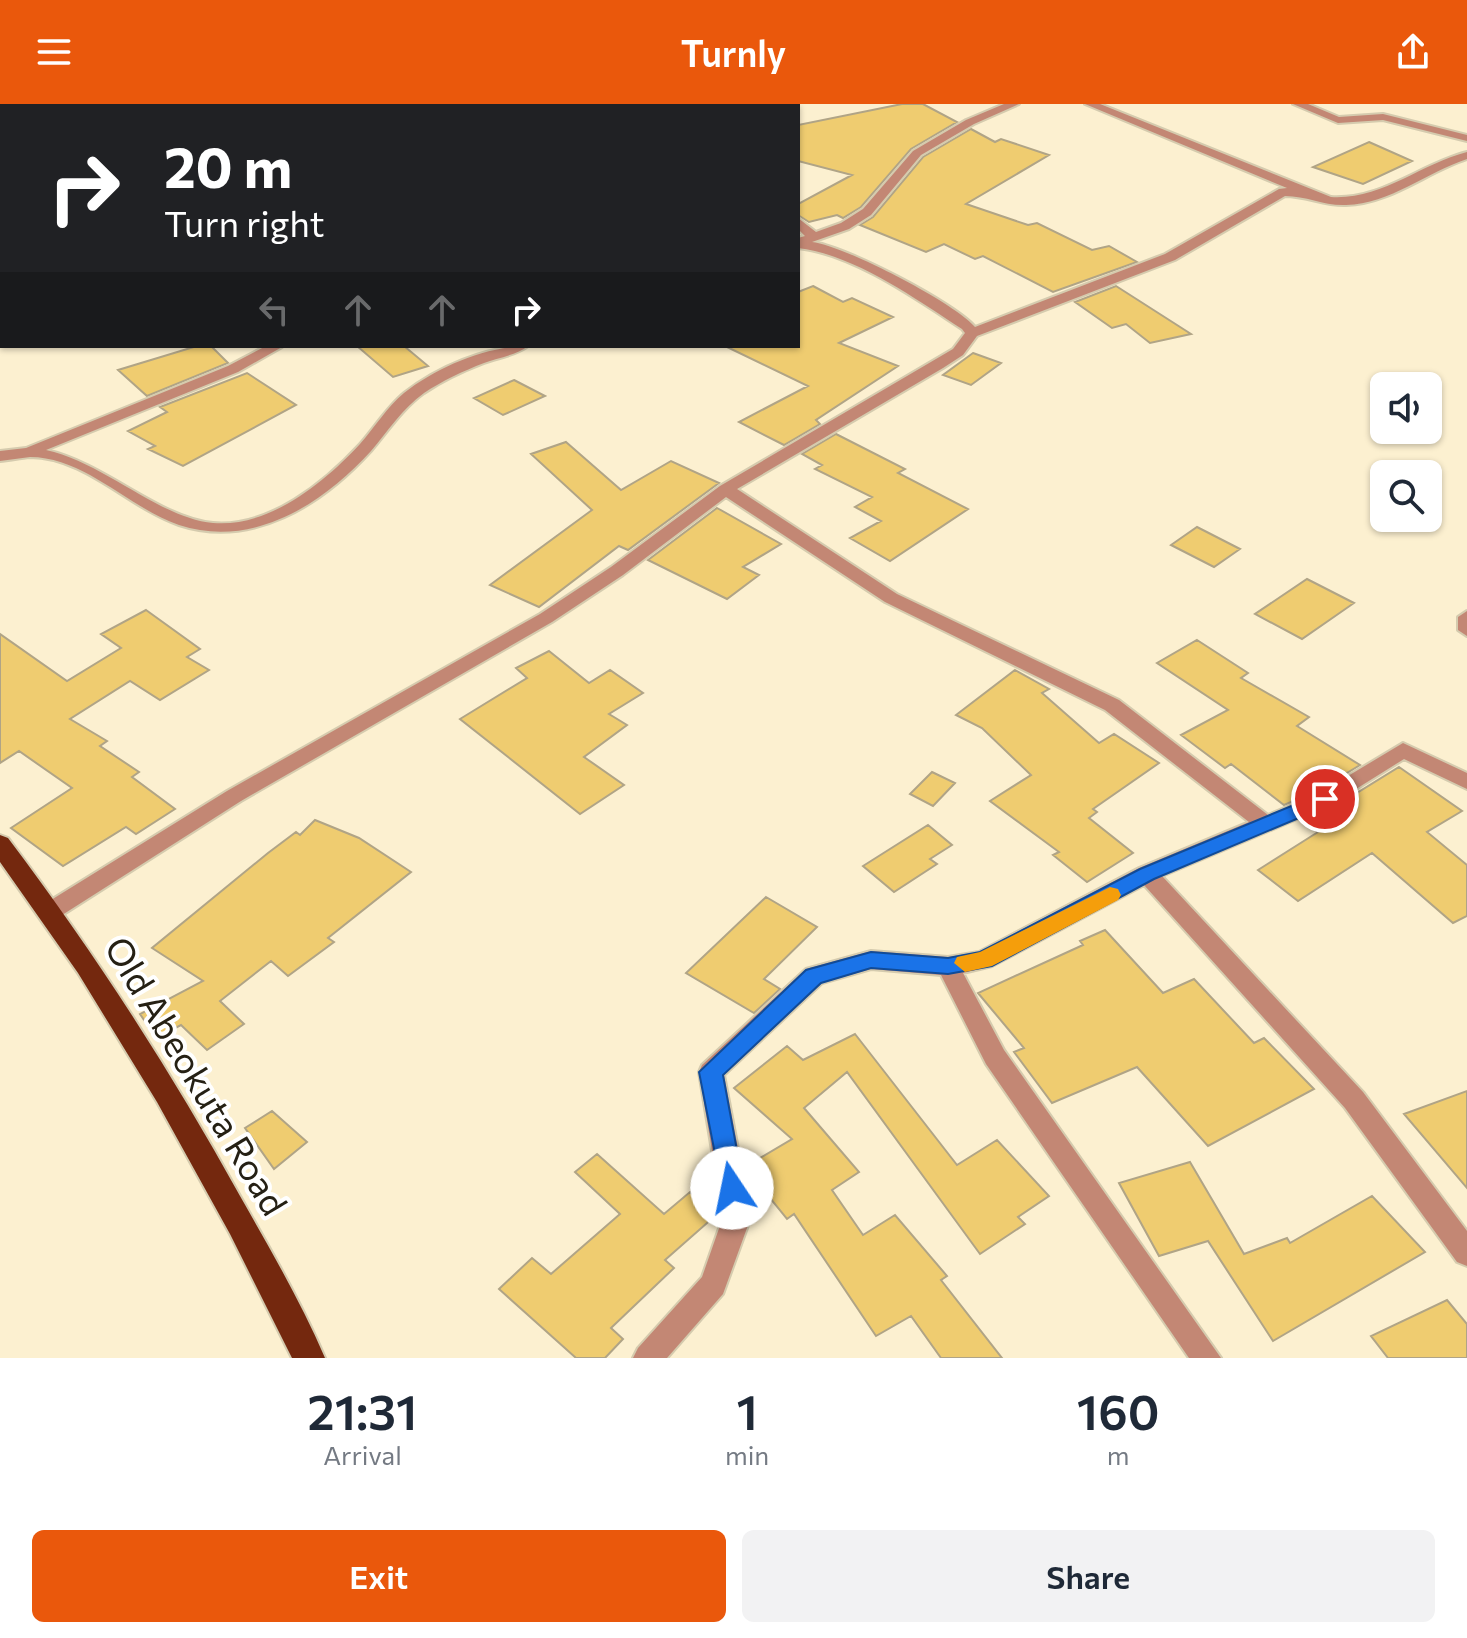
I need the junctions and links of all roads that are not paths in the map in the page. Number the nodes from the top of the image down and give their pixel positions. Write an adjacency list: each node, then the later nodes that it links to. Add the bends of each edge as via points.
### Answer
1 (1014, 104): 7 (street, via 917,153 867,212)
2 (1090, 104): 6 (street)
3 (1298, 104): 4 (street, via 1338,120 1383,117)
4 (1467, 138)
5 (1467, 155): 6 (street, via 1360,202 1329,201)
6 (1284, 187): 8 (street, via 1170,257)
7 (803, 241): 8 (street, via 826,247 957,317)
8 (972, 333): 13 (street, via 958,352)
9 (273, 348): 11 (street)
10 (502, 349): 11 (street, via 412,395 362,451 308,497 243,527 221,528 171,514 60,455)
11 (33, 450): 12 (street)
12 (0, 456)
13 (726, 489): 17 (street, via 891,598 1112,705); 20 (street, via 546,618 234,796)
14 (1467, 617): 15 (street)
15 (1467, 630)
16 (1467, 782): 17 (street, via 1403,750 1325,799)
17 (1264, 823): 19 (street)
18 (0, 844): 20 (highway, Old Abeokuta Road)
19 (1147, 874): 21 (street, via 984,960); 22 (street, via 1354,1100)
20 (51, 911): 23 (highway, Old Abeokuta Road, via 239,1216)
21 (948, 966): 24 (street, via 871,960 814,976 711,1072 737,1217 713,1285); 25 (street, via 995,1057)
22 (1467, 1253)
23 (309, 1358)
24 (648, 1358)
25 (1206, 1358)

